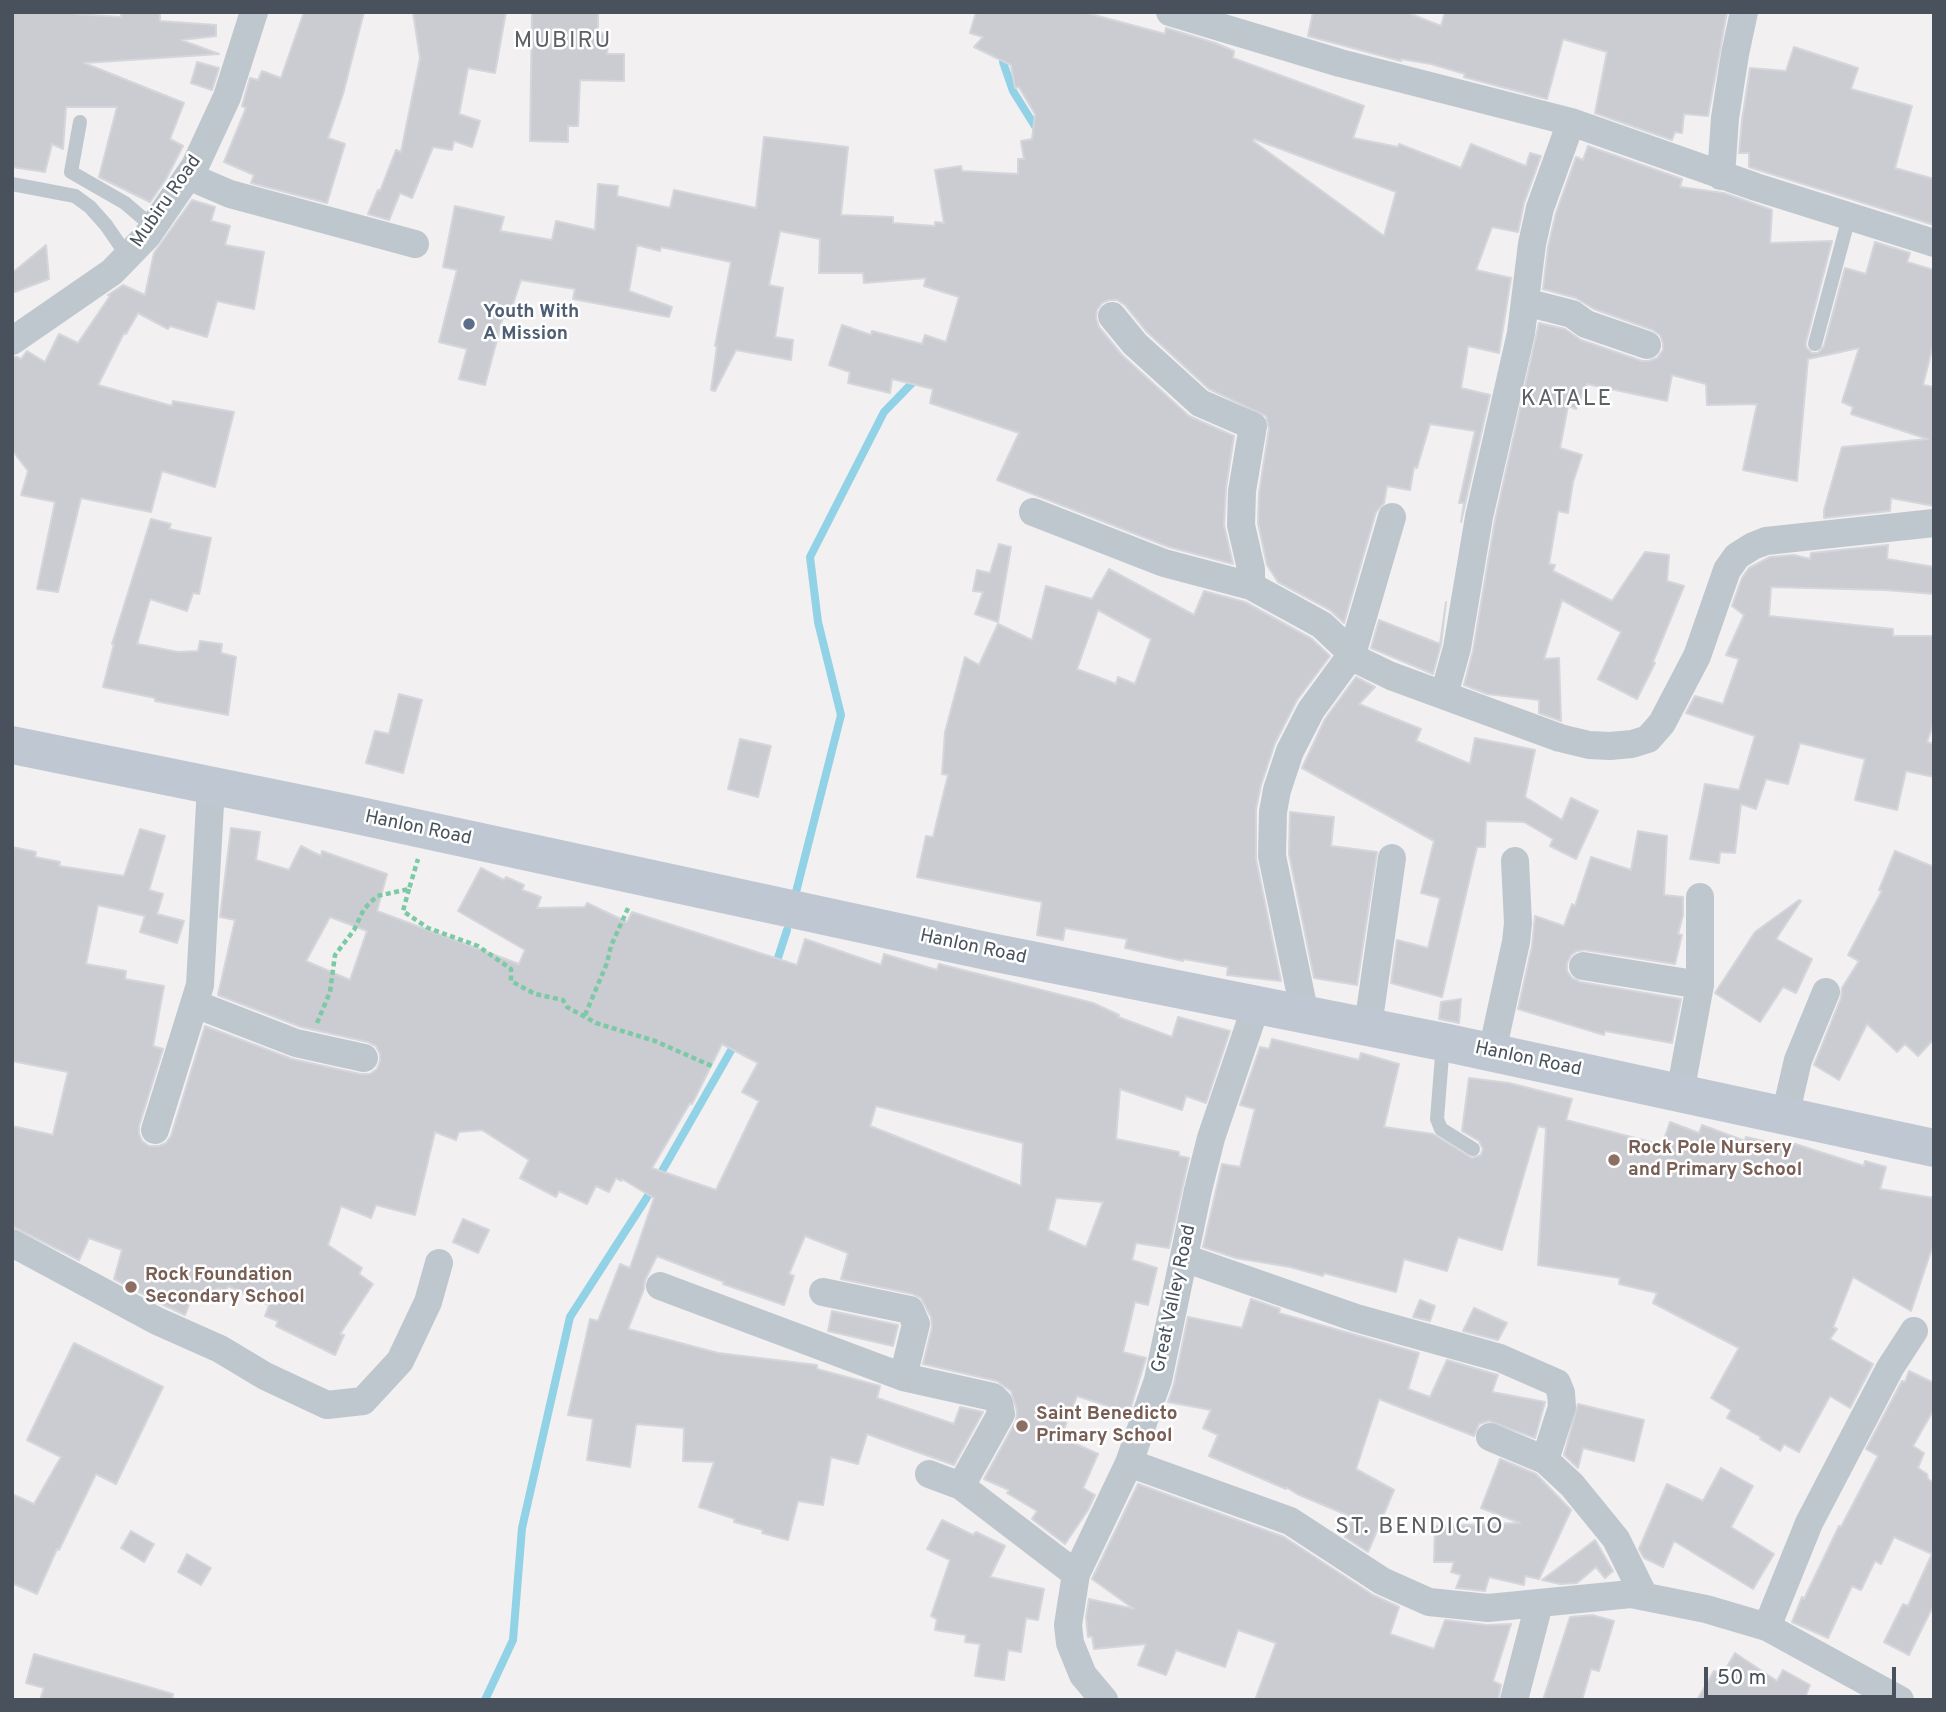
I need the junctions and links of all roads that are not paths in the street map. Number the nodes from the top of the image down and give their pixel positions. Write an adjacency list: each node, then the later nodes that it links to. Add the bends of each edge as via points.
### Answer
1 (254, 12): 6 (street, Mubiru Road, via 227,97)
2 (1170, 12): 5 (street, via 1340,63)
3 (1744, 12): 7 (street, via 1725,118)
4 (80, 121): 10 (lane, via 71,172 125,204)
5 (1571, 122): 7 (street); 14 (street, via 1540,208)
6 (188, 176): 10 (street, Mubiru Road); 12 (street, via 230,194)
7 (1721, 176): 9 (street)
8 (12, 184): 13 (lane, via 75,196 100,218)
9 (1849, 217): 11 (street); 17 (lane)
10 (153, 227): 13 (street, Mubiru Road)
11 (1934, 243)
12 (415, 244)
13 (128, 257): 16 (street, Mubiru Road)
14 (1525, 302): 18 (street, via 1572,314 1587,324); 24 (street)
15 (1112, 316): 22 (street, via 1135,344 1200,403 1253,426 1241,525)
16 (12, 341)
17 (1815, 344)
18 (1647, 345)
19 (1033, 512): 22 (street, via 1164,563)
20 (1392, 517): 23 (street)
21 (1934, 523): 24 (street, via 1766,541 1737,556 1727,570 1697,656 1662,723 1648,738 1632,744 1589,745)
22 (1251, 586): 23 (street, via 1322,625)
23 (1352, 654): 24 (street, via 1391,676); 35 (street, via 1311,710 1290,751 1273,812 1272,856)
24 (1444, 695)
25 (13, 752): 26 (main road, Hanlon Road)
26 (211, 786): 33 (street, via 201,973); 34 (main road, Hanlon Road)
27 (1392, 858): 36 (street)
28 (1515, 861): 38 (street, via 1516,942)
29 (1700, 897): 31 (street)
30 (1583, 966): 31 (street)
31 (1700, 985): 40 (street)
32 (1826, 992): 41 (street, via 1798,1060)
33 (195, 1004): 39 (street, via 308,1045); 42 (street)
34 (1256, 1006): 35 (main road, Hanlon Road); 46 (street, Great Valley Road, via 1212,1138)
35 (1305, 1015): 36 (main road, Hanlon Road)
36 (1368, 1026): 37 (main road, Hanlon Road)
37 (1443, 1042): 38 (main road, Hanlon Road); 44 (lane, via 1437,1119 1441,1129)
38 (1492, 1052): 40 (main road, Hanlon Road)
39 (364, 1058)
40 (1680, 1093): 41 (main road, Hanlon Road)
41 (1784, 1116): 43 (main road, Hanlon Road)
42 (155, 1130)
43 (1934, 1148)
44 (1473, 1149)
45 (12, 1243): 47 (street, via 327,1405 363,1401 400,1361 428,1302)
46 (1184, 1258): 53 (street, via 1356,1318 1500,1358 1557,1383 1562,1407); 54 (street, Great Valley Road, via 1158,1380)
47 (439, 1263)
48 (660, 1286): 51 (street)
49 (823, 1292): 51 (street, via 910,1310 916,1324)
50 (1914, 1331): 60 (street, via 1809,1523)
51 (902, 1377): 56 (street, via 993,1397 999,1404 1001,1414)
52 (1490, 1437): 53 (street)
53 (1545, 1460): 58 (street, via 1616,1539)
54 (1129, 1463): 57 (street, Great Valley Road); 59 (street, via 1284,1518 1382,1581 1429,1602 1488,1608)
55 (929, 1474): 56 (street)
56 (961, 1486): 57 (street)
57 (1076, 1574): 61 (street, Great Valley Road, via 1068,1625 1070,1643 1083,1675)
58 (1644, 1596): 59 (street, via 1619,1594); 60 (street)
59 (1539, 1604): 62 (street)
60 (1767, 1627): 63 (street)
61 (1104, 1700)
62 (1514, 1700)
63 (1899, 1700)

